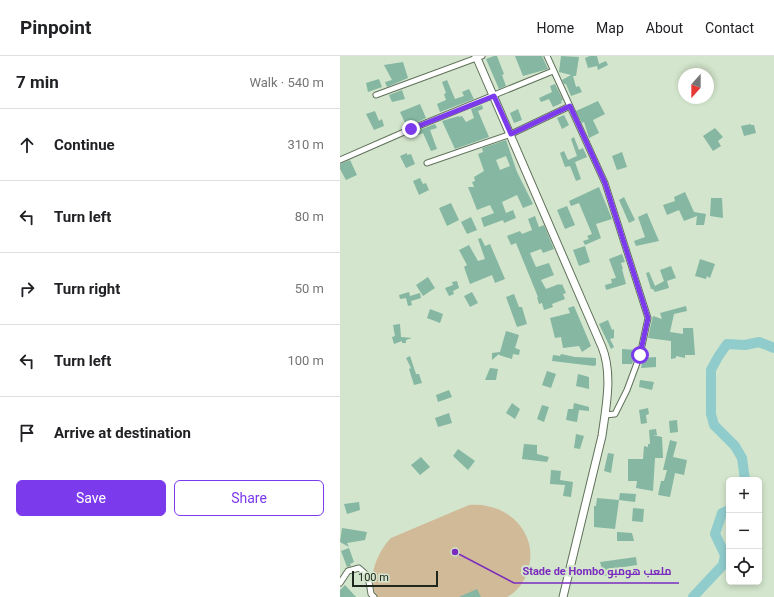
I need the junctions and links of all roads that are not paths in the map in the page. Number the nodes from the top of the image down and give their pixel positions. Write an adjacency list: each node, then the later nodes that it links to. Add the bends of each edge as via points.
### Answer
1 (547, 56): 3 (street)
2 (478, 57): 4 (street); 5 (street)
3 (553, 71): 5 (street); 6 (street)
4 (376, 95)
5 (494, 96): 7 (street); 8 (street)
6 (570, 106): 7 (street); 10 (street, via 605,183 648,318 640,355 627,390 615,414)
7 (511, 134): 9 (street); 10 (street, via 606,356 608,379)
8 (340, 160)
9 (427, 163)
10 (605, 414): 13 (street)
11 (340, 583): 12 (street, via 348,571 359,568 366,571)
12 (374, 597)
13 (563, 597)

